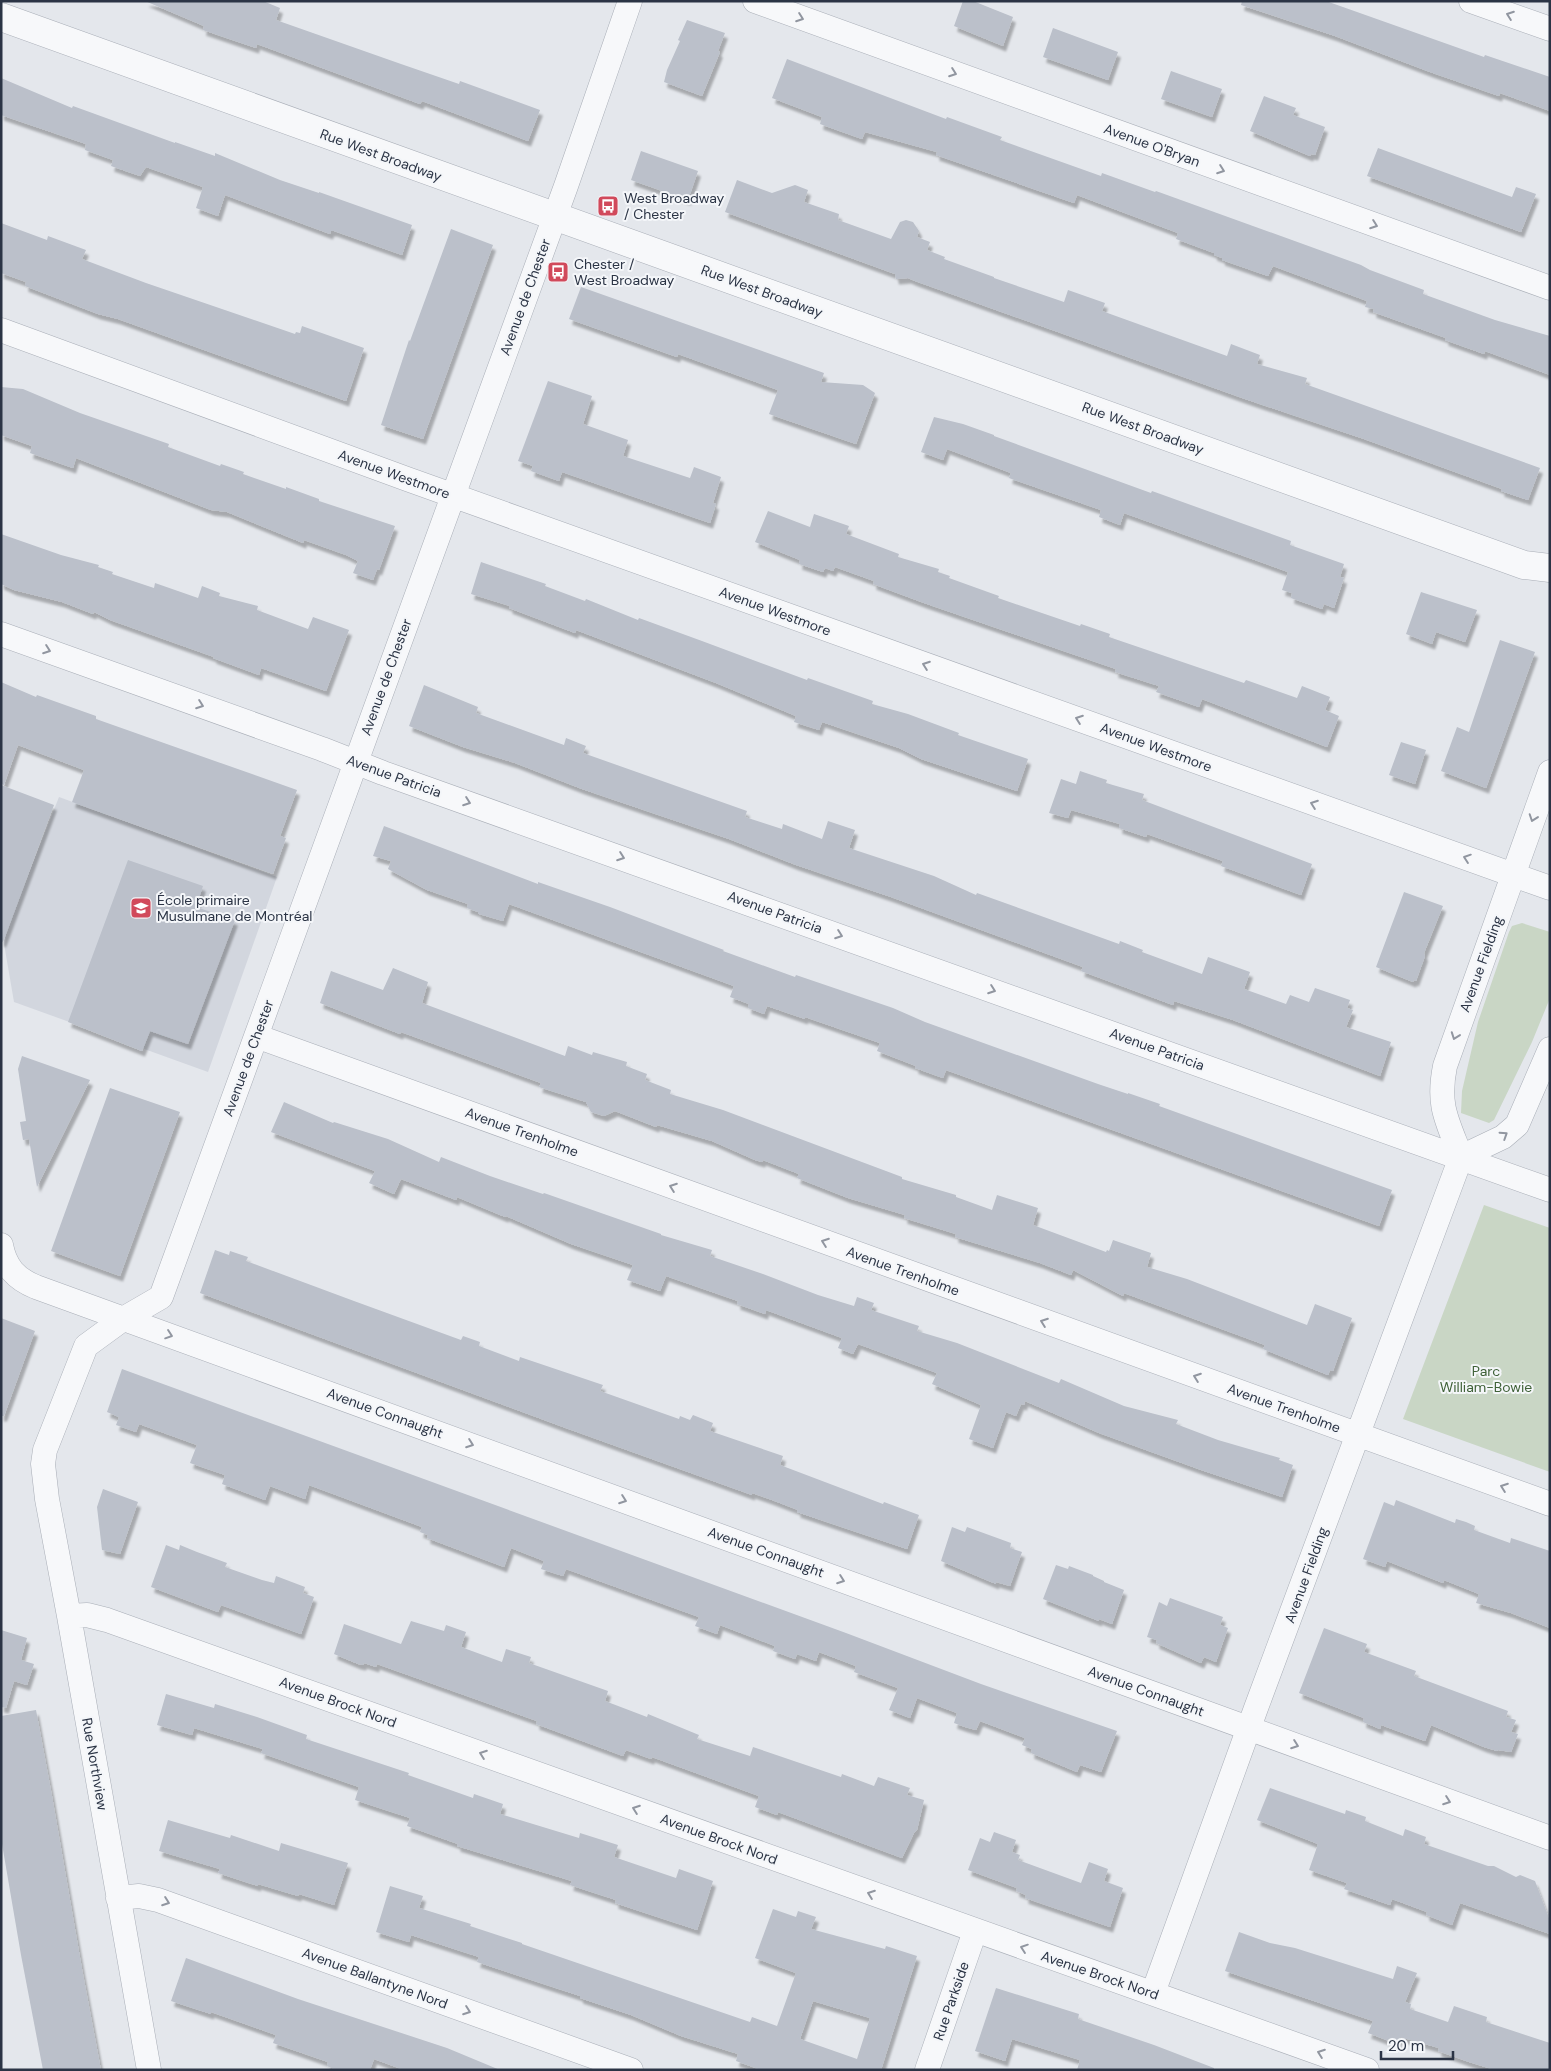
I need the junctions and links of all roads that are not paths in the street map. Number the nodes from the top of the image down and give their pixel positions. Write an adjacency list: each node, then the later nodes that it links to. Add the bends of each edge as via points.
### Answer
1 (630, 1): 6 (street, Avenue de Chester)
2 (755, 1): 7 (street, Avenue O'Bryan, one-way to 7)
3 (1471, 1): 5 (street, one-way to 3)
4 (1, 18): 6 (street, Rue West Broadway)
5 (1550, 29)
6 (554, 218): 9 (street, Avenue de Chester); 10 (street, Rue West Broadway)
7 (1550, 288)
8 (1, 330): 9 (street, Avenue Westmore)
9 (452, 495): 13 (street, Avenue de Chester); 15 (street, Avenue Westmore, one-way to 9)
10 (1537, 566): 11 (street, Rue West Broadway)
11 (1550, 582)
12 (1, 634): 13 (street, Avenue Patricia, one-way to 13)
13 (356, 762): 17 (street, Avenue de Chester); 19 (street, Avenue Patricia, one-way to 19)
14 (1550, 772): 15 (street, Avenue Fielding, one-way to 15)
15 (1513, 875): 16 (street, Avenue Westmore); 19 (street, Avenue Fielding, one-way to 19, via 1445,1066 1441,1099)
16 (1550, 888)
17 (256, 1036): 22 (street, Avenue de Chester, via 161,1297); 23 (street, Avenue Trenholme, one-way to 17)
18 (1550, 1049): 19 (street, one-way to 18, via 1502,1137 1517,1124)
19 (1461, 1157): 20 (street, Avenue Patricia); 23 (street, Avenue Fielding)
20 (1550, 1190)
21 (1, 1245): 22 (street, Avenue Connaught, via 7,1265 24,1282)
22 (124, 1319): 24 (street, Avenue de Chester, via 86,1346); 27 (street, Avenue Connaught, one-way to 27)
23 (1358, 1434): 25 (street, Avenue Trenholme, one-way to 23); 27 (street, Avenue Fielding)
24 (43, 1457): 26 (street, Rue Northview, via 47,1499)
25 (1550, 1504)
26 (70, 1616): 29 (street, Rue Northview); 30 (street, Avenue Brock Nord, one-way to 26, via 107,1620 88,1615)
27 (1249, 1728): 28 (street, Avenue Connaught, one-way to 28); 31 (street, Avenue Fielding)
28 (1550, 1838)
29 (118, 1898): 32 (street, Rue Northview); 33 (street, Avenue Ballantyne Nord, one-way to 33, via 139,1896 158,1900)
30 (975, 1931): 31 (street, Avenue Brock Nord, one-way to 30); 34 (street, Rue Parkside)
31 (1153, 1993): 35 (street, Avenue Brock Nord, one-way to 31)
32 (149, 2070)
33 (631, 2070)
34 (927, 2070)
35 (1367, 2070)

